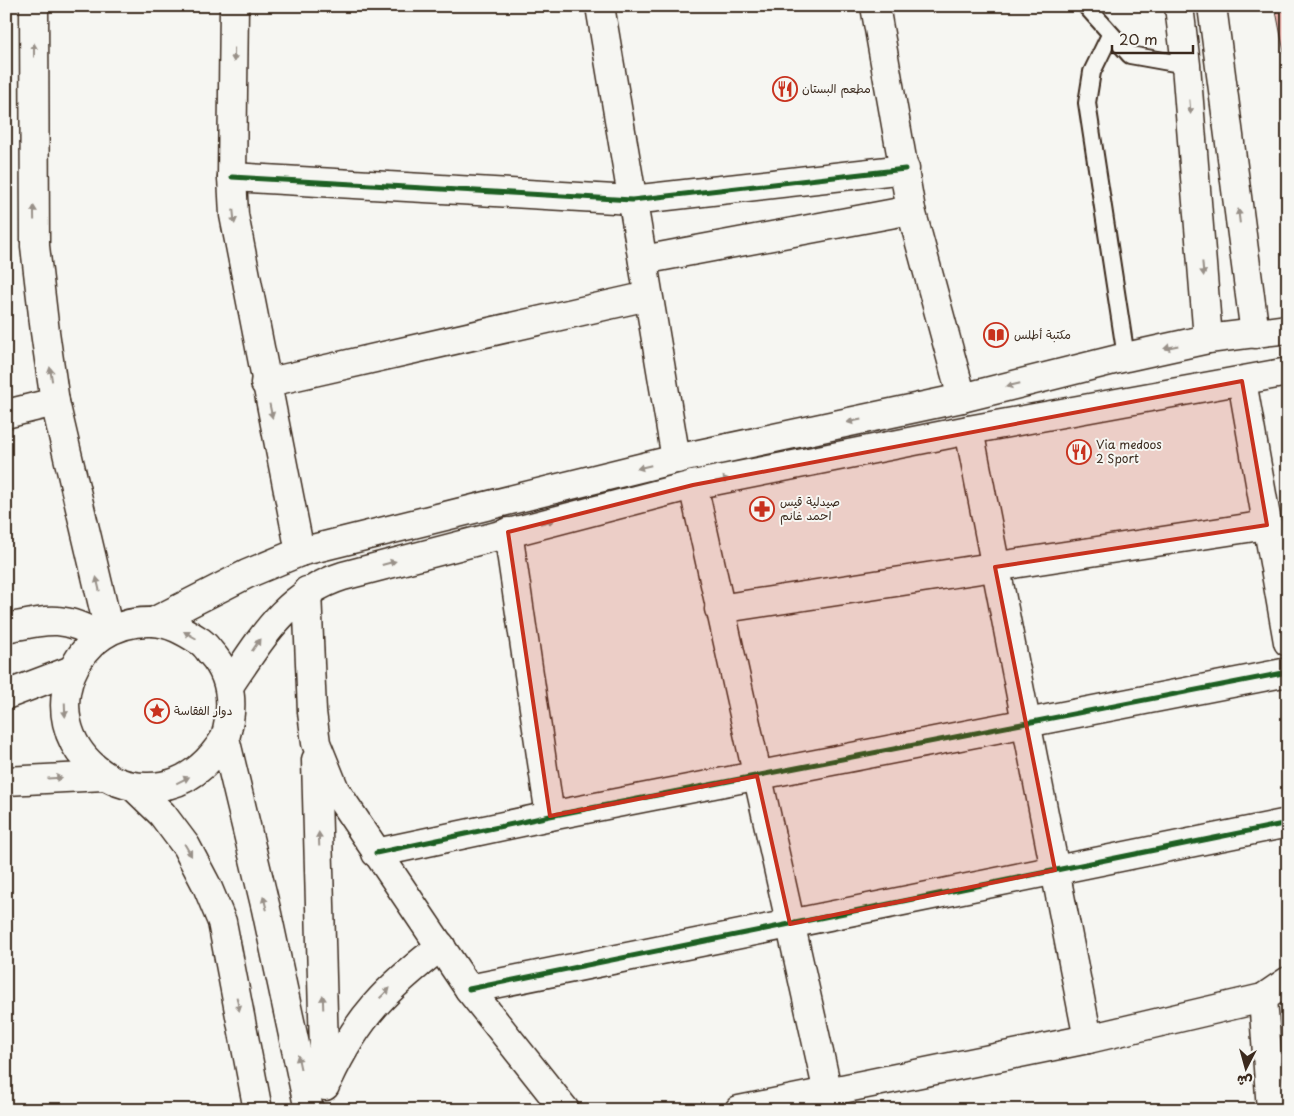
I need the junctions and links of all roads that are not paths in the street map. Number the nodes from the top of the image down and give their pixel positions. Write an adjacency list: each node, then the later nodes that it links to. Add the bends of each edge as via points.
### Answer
1 (34, 6): 24 (street, one-way to 1, via 35,246)
2 (234, 6): 11 (street, one-way to 11)
3 (600, 6): 12 (street)
4 (874, 6): 10 (street)
5 (1086, 6): 8 (lane)
6 (1179, 6): 9 (street)
7 (1212, 6): 17 (street, one-way to 7)
8 (1110, 35): 9 (lane, via 1130,55); 19 (lane, via 1092,72 1087,103)
9 (1186, 65): 18 (street, one-way to 18)
10 (905, 169): 12 (street); 13 (street)
11 (232, 177): 12 (street); 22 (street, one-way to 22, via 239,250)
12 (632, 200): 14 (street)
13 (911, 210): 14 (street); 23 (street)
14 (643, 260): 15 (street)
15 (648, 296): 22 (street); 27 (street)
16 (1288, 329): 17 (street)
17 (1255, 334): 18 (street)
18 (1208, 339): 19 (street, one-way to 19)
19 (1126, 357): 23 (street, one-way to 23)
20 (1288, 372): 21 (street)
21 (1242, 381): 26 (street); 29 (street)
22 (265, 383): 31 (street, one-way to 31)
23 (962, 398): 27 (street, one-way to 27)
24 (55, 402): 25 (street); 37 (street, one-way to 24)
25 (6, 414)
26 (969, 430): 28 (street, one-way to 26); 32 (street)
27 (676, 459): 31 (street, one-way to 31)
28 (693, 485): 30 (street, one-way to 28); 34 (street)
29 (1268, 525): 32 (street); 38 (street)
30 (508, 532): 33 (street, one-way to 30, via 343,576); 50 (street)
31 (300, 552): 35 (street, via 247,574)
32 (995, 567): 34 (street); 43 (street)
33 (307, 591): 41 (street, one-way to 33, via 280,615); 45 (street)
34 (719, 609): 47 (street)
35 (153, 622): 37 (street, via 130,624); 41 (street, one-way to 35, via 219,661 202,642 179,628)
36 (6, 628): 37 (street, via 46,621 69,621)
37 (105, 634): 39 (street, via 84,651)
38 (1288, 642)
39 (72, 670): 42 (street); 46 (street, one-way to 46, via 65,693 67,724 72,740 85,760)
40 (1288, 672): 43 (street)
41 (229, 686): 44 (street, via 230,712)
42 (6, 695)
43 (1026, 723): 47 (street); 53 (street)
44 (224, 738): 49 (street, one-way to 44, via 156,788 178,783 213,757); 63 (street, one-way to 44)
45 (316, 743): 52 (street, via 335,790); 61 (street, one-way to 45)
46 (104, 776): 48 (street, one-way to 46); 49 (street)
47 (757, 776): 50 (street); 54 (street)
48 (6, 781)
49 (134, 787): 62 (street, one-way to 62, via 162,814 186,846 208,886 222,922)
50 (550, 816): 52 (street)
51 (1288, 823): 53 (street)
52 (376, 853): 55 (street)
53 (1055, 870): 54 (street); 59 (street)
54 (790, 924): 57 (street); 60 (street)
55 (441, 946): 57 (street); 61 (street, one-way to 55, via 344,1046 369,1009 400,978)
56 (1288, 981): 58 (street)
57 (469, 989): 64 (street)
58 (1263, 998): 59 (street); 66 (street)
59 (1088, 1039): 60 (street)
60 (828, 1093): 65 (street)
61 (322, 1098)
62 (254, 1109)
63 (310, 1110)
64 (565, 1110)
65 (738, 1110)
66 (1271, 1110)

